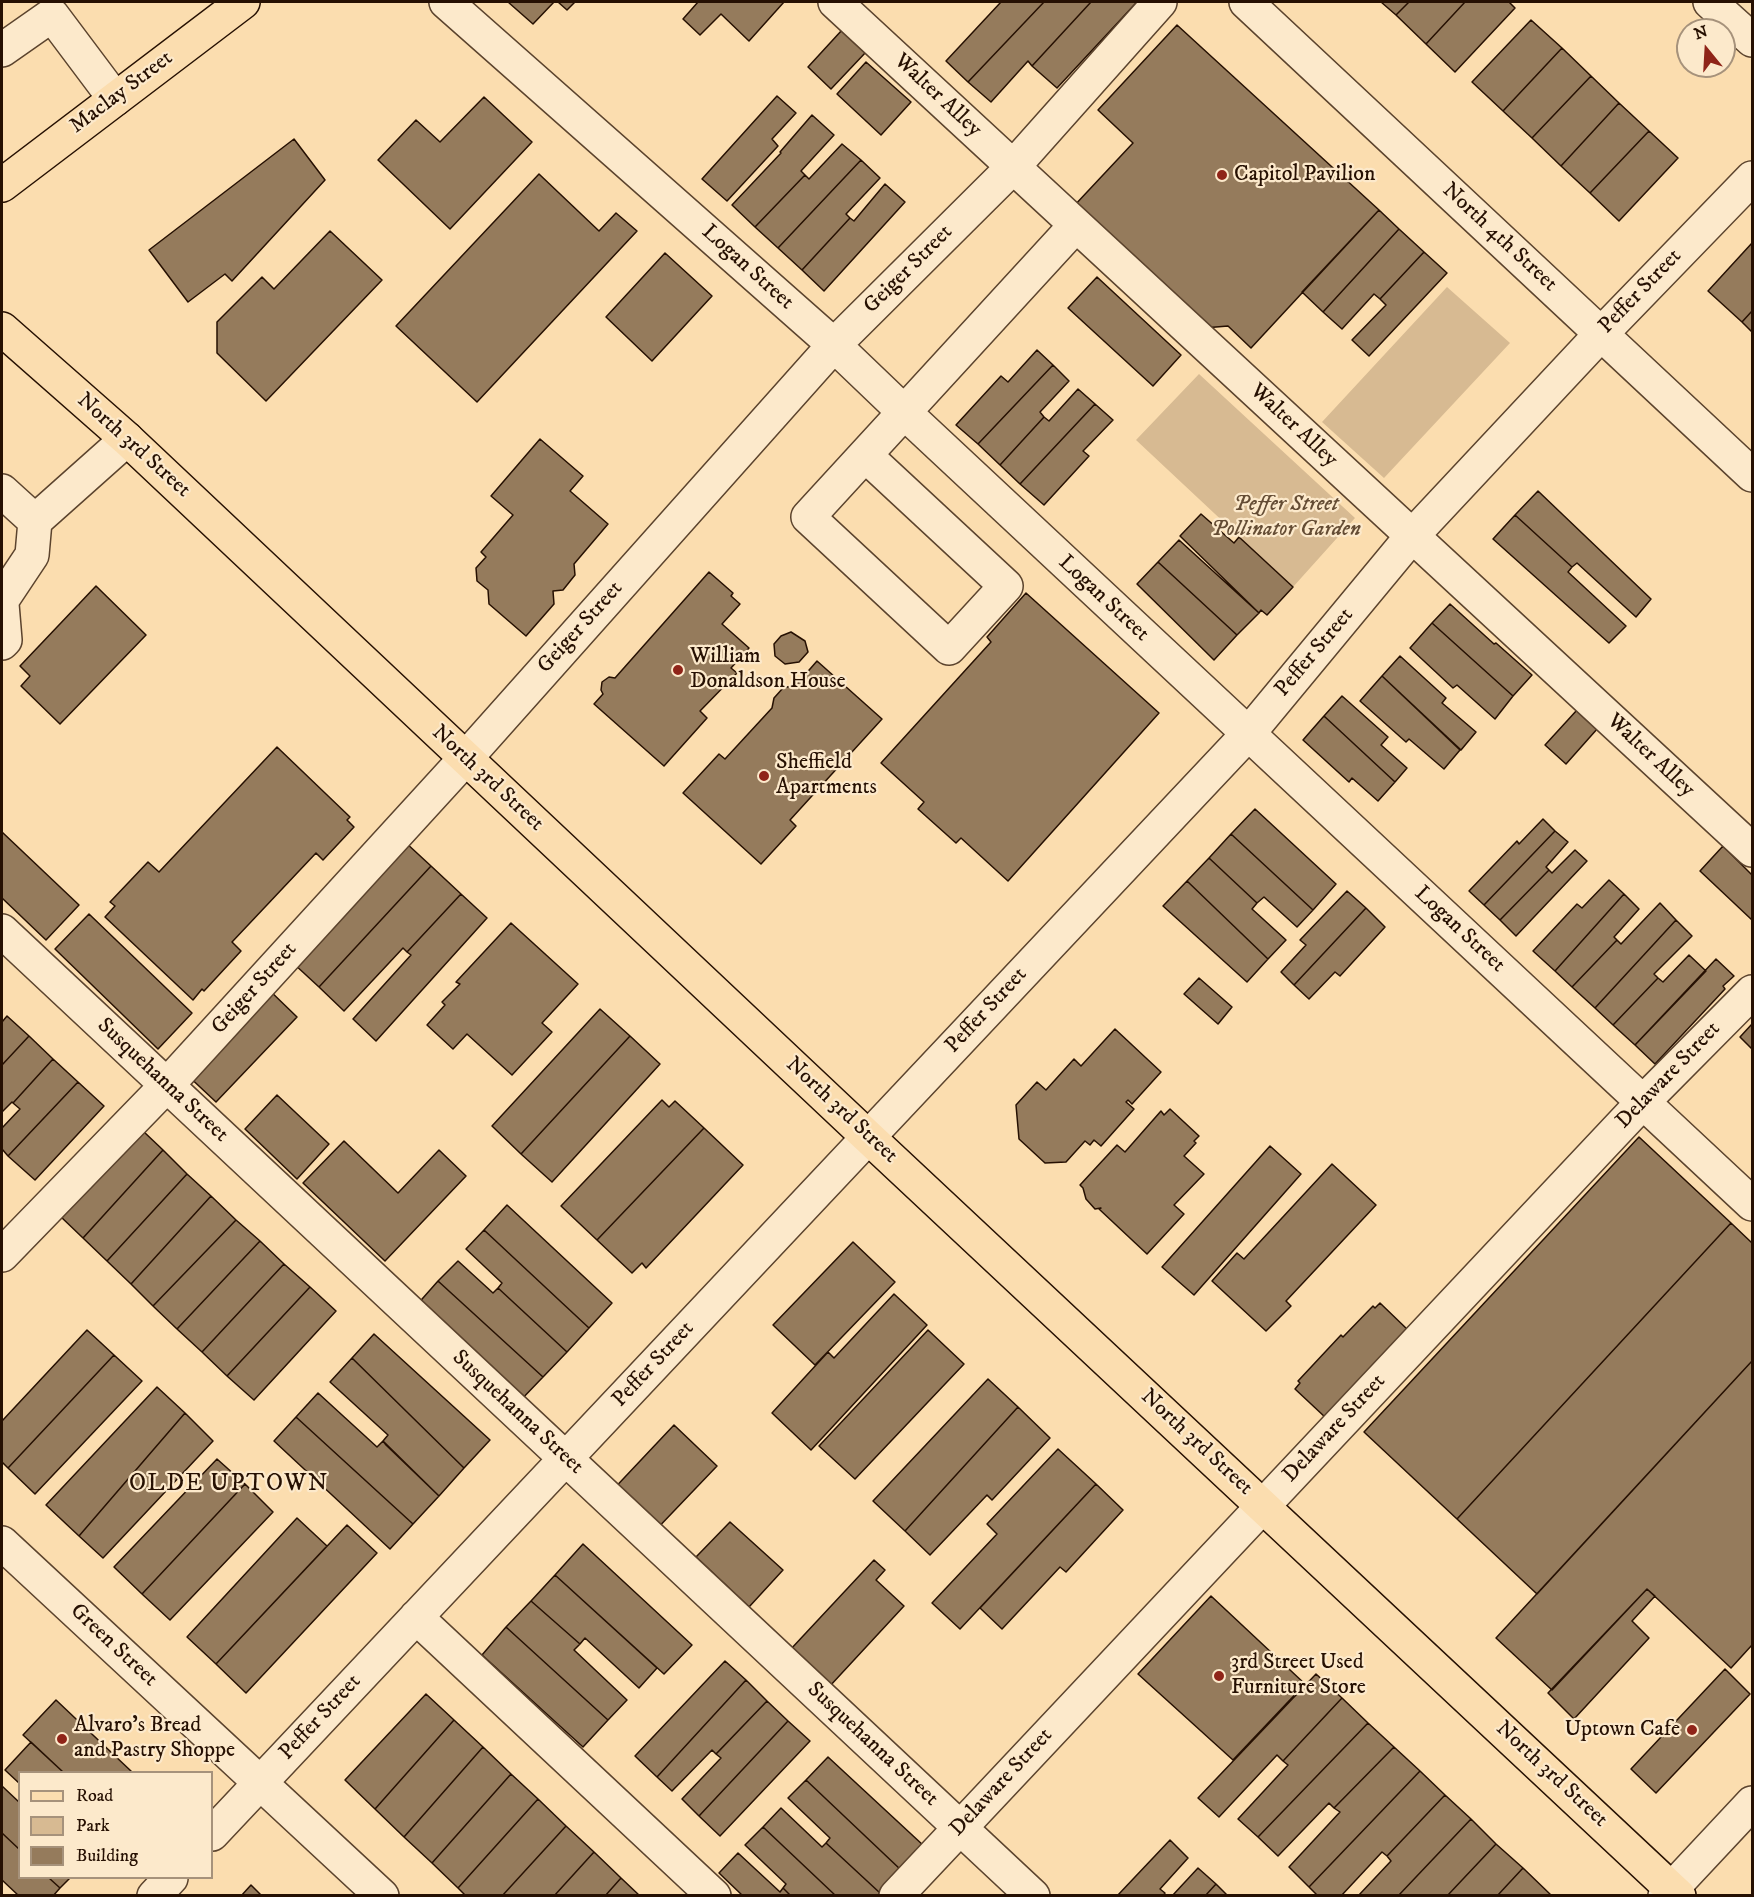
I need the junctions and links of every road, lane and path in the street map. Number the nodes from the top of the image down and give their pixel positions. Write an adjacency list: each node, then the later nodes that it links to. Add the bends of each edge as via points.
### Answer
1 (243, 2): 10 (main road, Maclay Street)
2 (446, 2): 17 (street, Logan Street)
3 (835, 2): 11 (street, Walter Alley)
4 (1160, 2): 11 (street, Geiger Street)
5 (1246, 2): 16 (street, North 4th Street)
6 (1710, 2): 8 (street)
7 (46, 8): 9 (street); 10 (street)
8 (1752, 40)
9 (2, 50)
10 (115, 99): 13 (main road, Maclay Street)
11 (1013, 167): 14 (street, Walter Alley); 17 (street, Geiger Street)
12 (1752, 178): 16 (street, Peffer Street)
13 (2, 185)
14 (1076, 225): 18 (street); 24 (street, Walter Alley)
15 (2, 329): 19 (main road, North 3rd Street)
16 (1601, 334): 21 (street, North 4th Street); 24 (street, Peffer Street)
17 (834, 345): 18 (street, Logan Street); 28 (street, Geiger Street)
18 (904, 412): 20 (street); 27 (street, Logan Street)
19 (127, 439): 23 (street); 28 (main road, North 3rd Street)
20 (865, 455): 20 (street, via 808,517 949,648 1006,586)
21 (1752, 475)
22 (2, 491): 23 (street)
23 (35, 521): 25 (street, via 32,555)
24 (1412, 536): 27 (street, Peffer Street); 29 (street, Walter Alley)
25 (2, 602): 26 (street)
26 (2, 643)
27 (1248, 734): 33 (street, Logan Street); 34 (street, Peffer Street)
28 (465, 759): 32 (street, Geiger Street); 34 (main road, North 3rd Street)
29 (1752, 850)
30 (2, 931): 32 (street, Susquehanna Street)
31 (1752, 992): 33 (street, Delaware Street)
32 (167, 1085): 36 (street, Geiger Street); 37 (street, Susquehanna Street)
33 (1643, 1102): 35 (street, Logan Street); 38 (street, Delaware Street)
34 (868, 1137): 37 (street, Peffer Street); 38 (main road, North 3rd Street)
35 (1752, 1204)
36 (2, 1255)
37 (565, 1459): 40 (street, Peffer Street); 43 (street, Susquehanna Street)
38 (1263, 1506): 43 (street, Delaware Street); 46 (main road, North 3rd Street)
39 (2, 1543): 41 (street, Green Street)
40 (416, 1617): 41 (street, Peffer Street); 49 (street)
41 (261, 1782): 44 (street, Peffer Street); 48 (street, Green Street)
42 (1752, 1803): 46 (street)
43 (960, 1827): 50 (street, Delaware Street); 51 (street, Susquehanna Street)
44 (213, 1833)
45 (170, 1879): 47 (street)
46 (1672, 1893)
47 (154, 1896)
48 (382, 1896)
49 (714, 1896)
50 (896, 1896)
51 (1033, 1896)

